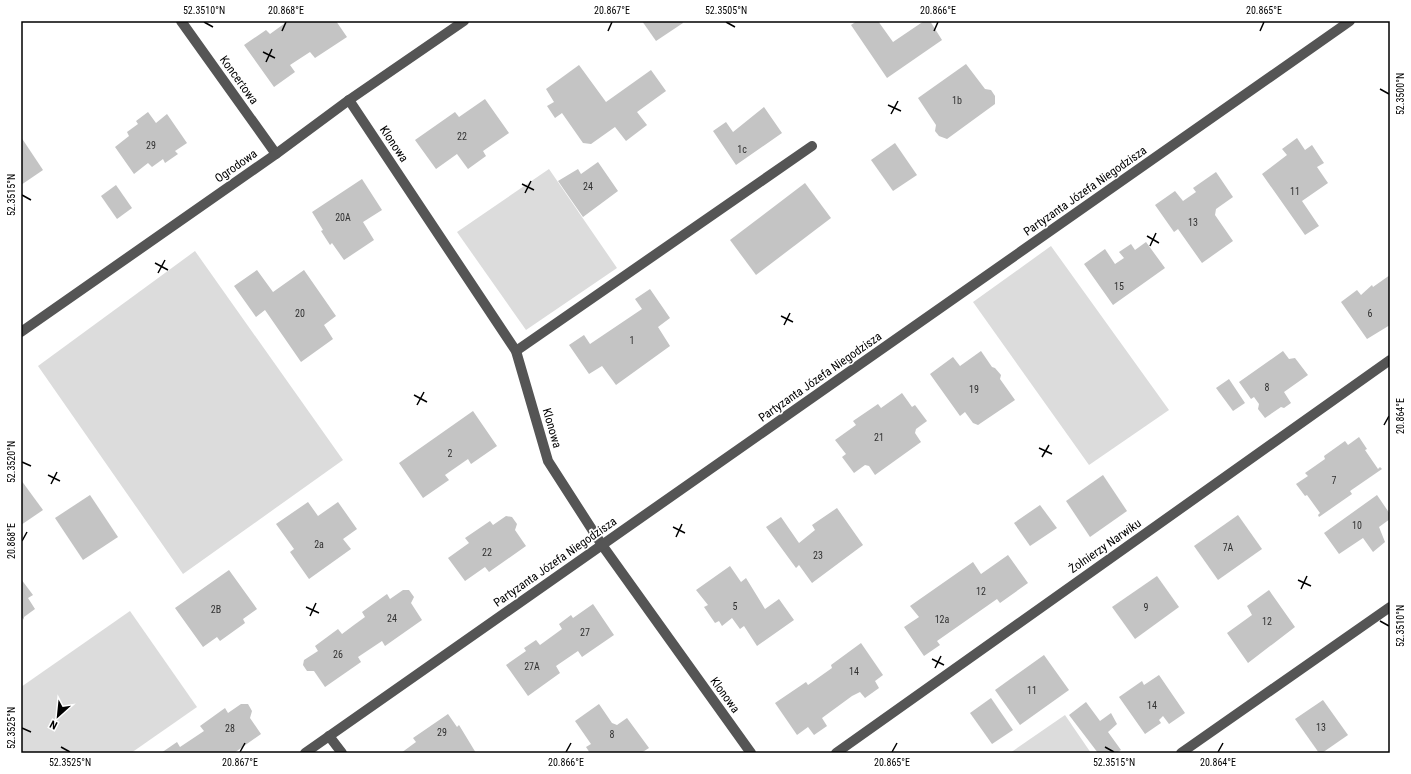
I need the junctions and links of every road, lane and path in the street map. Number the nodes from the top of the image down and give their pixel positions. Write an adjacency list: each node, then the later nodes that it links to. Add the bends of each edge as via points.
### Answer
1 (181, 21): 6 (street, Koncertowa)
2 (464, 21): 4 (street, Ogrodowa)
3 (1350, 21): 10 (street, Partyzanta Józefa Niegodzisza)
4 (349, 100): 6 (street, Ogrodowa); 8 (street, Klonowa)
5 (812, 146): 8 (street)
6 (276, 154): 7 (street, Ogrodowa)
7 (21, 332)
8 (516, 350): 10 (street, Klonowa, via 548,461)
9 (1390, 360): 16 (street, Żołnierzy Narwiku)
10 (602, 545): 12 (street, Partyzanta Józefa Niegodzisza); 15 (street, Klonowa)
11 (1390, 607): 17 (street)
12 (329, 736): 13 (street, Partyzanta Józefa Niegodzisza); 14 (street)
13 (305, 753)
14 (342, 753)
15 (751, 753)
16 (836, 753)
17 (1181, 753)

